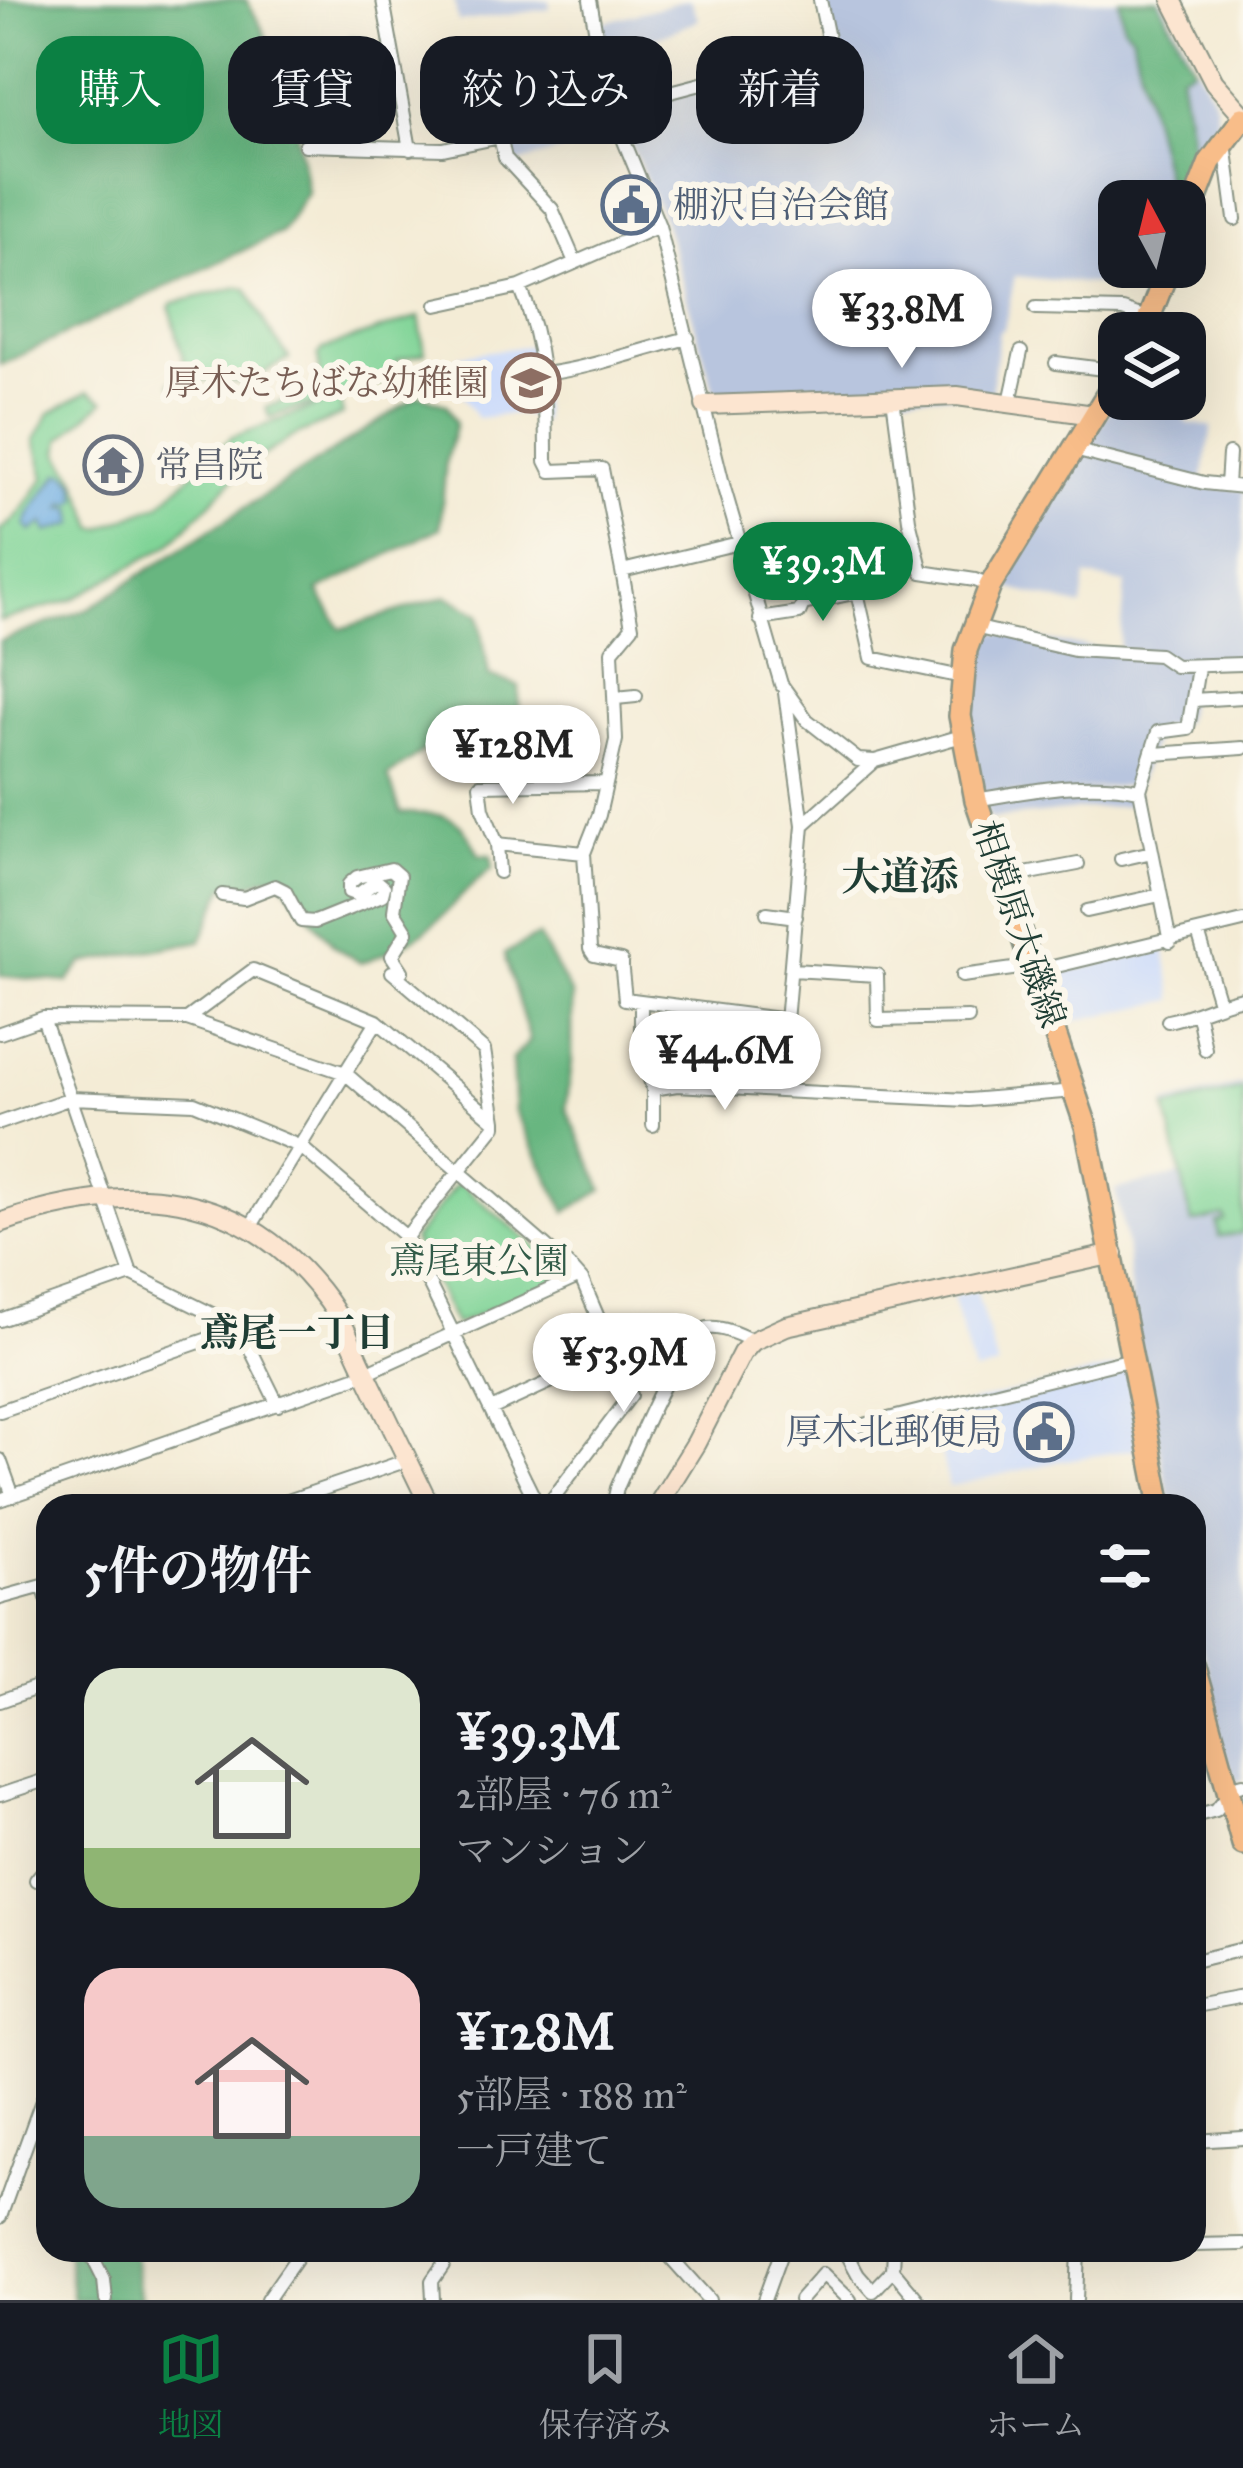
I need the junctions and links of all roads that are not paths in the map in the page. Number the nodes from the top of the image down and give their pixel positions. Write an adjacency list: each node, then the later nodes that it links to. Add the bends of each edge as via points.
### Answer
1 (382, 0): 13 (street)
2 (590, 0): 5 (street)
3 (820, 0): 6 (street, via 829,43)
4 (1172, 0): 7 (street, via 1214,82)
5 (597, 36)
6 (672, 88)
7 (1243, 117): 8 (main road)
8 (1224, 140): 14 (main road); 15 (street)
9 (467, 144): 13 (street)
10 (502, 144): 17 (street, via 552,209)
11 (625, 144): 16 (street)
12 (305, 145): 13 (street)
13 (410, 148)
14 (1203, 180)
15 (1235, 219)
16 (658, 226): 17 (street); 22 (street)
17 (575, 262): 18 (street)
18 (520, 287): 19 (street); 26 (street)
19 (437, 305)
20 (1036, 308): 21 (street)
21 (1126, 312)
22 (688, 338): 26 (street, via 599,367); 29 (street)
23 (1021, 352): 28 (street)
24 (1063, 361): 25 (street)
25 (1098, 368)
26 (545, 374): 37 (street, via 546,461 551,471 602,469)
27 (893, 398): 28 (street); 29 (street); 38 (street, via 922,572)
28 (1010, 402): 31 (street)
29 (705, 405): 36 (street)
30 (1098, 408): 31 (main road, 相模原大磯線)
31 (1094, 415): 32 (main road, 相模原大磯線)
32 (1073, 450): 34 (street); 38 (main road, 相模原大磯線)
33 (1229, 454): 34 (street)
34 (1227, 485): 35 (street)
35 (1243, 487)
36 (740, 543): 37 (street); 41 (street)
37 (622, 572): 49 (street, via 632,627 612,651)
38 (989, 586): 42 (main road, 相模原大磯線)
39 (881, 587): 40 (street)
40 (857, 592): 41 (street); 45 (street, via 872,658)
41 (760, 619): 46 (street)
42 (974, 627): 44 (street); 45 (main road, 相模原大磯線)
43 (1243, 664): 44 (street)
44 (1198, 668): 50 (street)
45 (962, 677): 51 (main road, 相模原大磯線)
46 (785, 692): 54 (street, via 846,754); 58 (street)
47 (636, 696): 49 (street)
48 (1243, 697): 50 (street)
49 (616, 698): 55 (street)
50 (1193, 700): 53 (street, via 1188,728 1158,732)
51 (962, 736): 54 (street); 57 (main road, 相模原大磯線)
52 (1243, 748): 53 (street)
53 (1154, 754): 56 (street)
54 (875, 761): 58 (street)
55 (606, 783): 59 (street, via 480,785); 61 (street)
56 (1140, 790): 57 (street, via 1046,788); 60 (street)
57 (976, 800): 65 (main road, 相模原大磯線)
58 (803, 825): 70 (street)
59 (497, 844): 61 (street); 64 (street)
60 (1152, 852): 62 (street); 67 (street)
61 (584, 853): 77 (street, via 590,949 621,961 621,996)
62 (1121, 859)
63 (1078, 864): 65 (street)
64 (499, 872)
65 (1004, 878): 74 (main road, 相模原大磯線)
66 (222, 895): 93 (street, via 244,898 275,886 301,921 315,922 382,895 377,881 357,896 349,884 391,869 399,876 394,911 407,932 392,956 397,973 484,1050)
67 (1160, 896): 68 (street); 73 (street)
68 (1087, 911)
69 (767, 913): 70 (street)
70 (796, 917): 75 (street)
71 (1243, 921): 72 (street)
72 (1198, 932): 73 (street); 78 (street)
73 (1170, 942): 74 (street)
74 (1036, 969): 76 (street); 91 (main road, 相模原大磯線)
75 (793, 970): 82 (street); 85 (street, via 877,974 878,1019)
76 (967, 978)
77 (641, 1002): 82 (street); 89 (street, via 640,1051)
78 (1231, 1002): 79 (street)
79 (1198, 1015): 83 (street); 87 (street)
80 (43, 1018): 81 (street); 86 (street); 92 (street)
81 (187, 1018): 84 (street, via 253,970); 88 (street)
82 (788, 1020): 90 (street)
83 (1168, 1021)
84 (377, 1022): 88 (street); 93 (street)
85 (963, 1022)
86 (0, 1033)
87 (1205, 1048)
88 (345, 1073): 96 (street); 97 (street)
89 (653, 1089): 90 (street); 95 (street)
90 (780, 1091): 91 (street, via 968,1100)
91 (1076, 1091): 102 (main road, 相模原大磯線)
92 (71, 1098): 94 (street); 96 (street, via 194,1103); 98 (street)
93 (495, 1121): 97 (street)
94 (0, 1123)
95 (653, 1125)
96 (301, 1147): 100 (street); 101 (street)
97 (459, 1171): 101 (street); 104 (street)
98 (104, 1196): 99 (street); 100 (street, via 182,1202); 103 (street)
99 (0, 1223)
100 (249, 1229): 111 (street, via 302,1270)
101 (406, 1237): 107 (street)
102 (1114, 1254): 108 (street); 110 (main road, 相模原大磯線)
103 (131, 1274): 105 (street); 106 (street)
104 (578, 1277): 107 (street); 109 (street)
105 (0, 1320)
106 (240, 1328): 112 (street); 114 (street)
107 (454, 1335): 111 (street); 113 (street)
108 (753, 1340): 124 (street, via 699,1333 665,1382); 125 (street)
109 (613, 1353): 113 (street); 123 (street, via 631,1395)
110 (1133, 1359): 115 (street); 126 (main road, 相模原大磯線)
111 (366, 1373): 112 (street); 117 (street)
112 (278, 1405): 127 (street)
113 (491, 1409): 122 (street)
114 (0, 1412)
115 (819, 1436)
116 (0, 1460): 127 (street)
117 (408, 1460): 118 (street); 121 (street)
118 (318, 1490): 119 (street); 120 (street)
119 (307, 1494)
120 (320, 1494)
121 (424, 1494)
122 (536, 1494)
123 (552, 1494)
124 (616, 1494)
125 (664, 1494)
126 (1159, 1494)
127 (7, 1498)
128 (36, 1588): 129 (street)
129 (0, 1598)
130 (36, 1688): 131 (street)
131 (0, 1701)
132 (1206, 1703): 134 (main road)
133 (36, 1783): 135 (street)
134 (1235, 1790): 136 (street); 137 (main road)
135 (0, 1795)
136 (1206, 1813)
137 (1243, 1844)
138 (1243, 1949): 139 (street)
139 (1206, 1957)
140 (1243, 1997): 141 (street)
141 (1206, 2004)
142 (36, 2120): 146 (street)
143 (1243, 2138): 144 (street)
144 (1206, 2140)
145 (0, 2176): 146 (street)
146 (14, 2185): 147 (street)
147 (0, 2218)
148 (1243, 2244): 149 (street)
149 (1206, 2245)
150 (95, 2262): 161 (street)
151 (294, 2262): 162 (street)
152 (675, 2262): 164 (street)
153 (778, 2262): 160 (street)
154 (852, 2262): 159 (street)
155 (893, 2262): 158 (street)
156 (1078, 2262): 168 (street)
157 (442, 2265): 163 (street)
158 (893, 2270): 159 (street); 167 (street)
159 (870, 2295)
160 (768, 2298)
161 (106, 2300)
162 (267, 2300)
163 (433, 2300)
164 (709, 2300)
165 (800, 2300): 166 (street, via 820,2271)
166 (850, 2300)
167 (918, 2300)
168 (1076, 2300)

